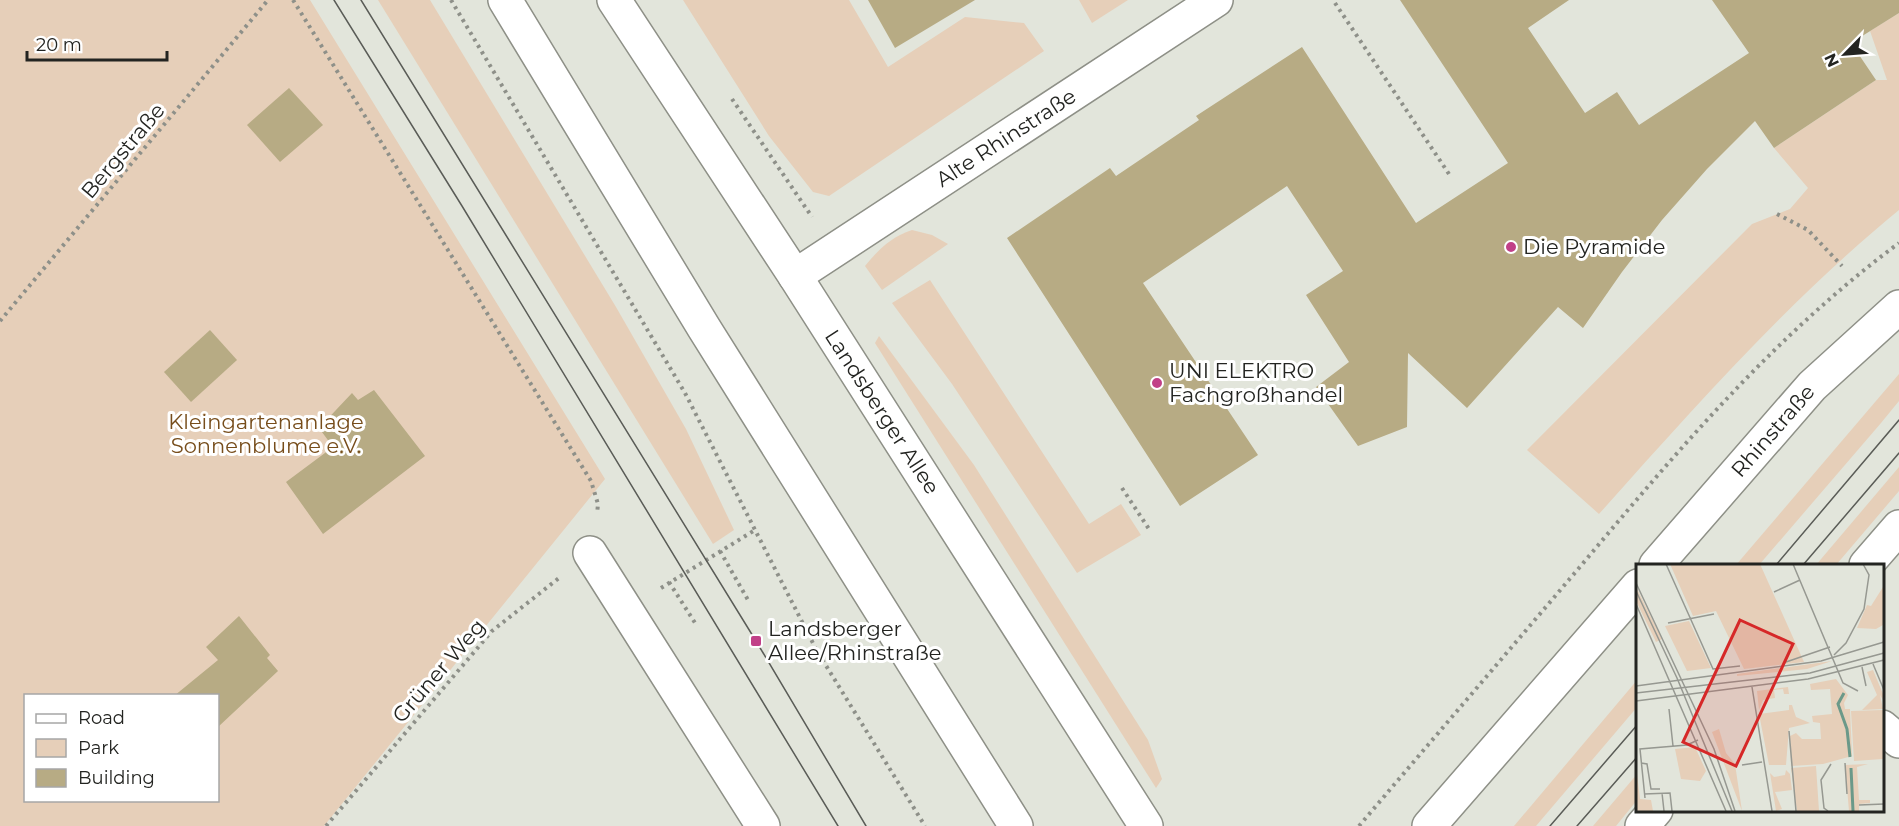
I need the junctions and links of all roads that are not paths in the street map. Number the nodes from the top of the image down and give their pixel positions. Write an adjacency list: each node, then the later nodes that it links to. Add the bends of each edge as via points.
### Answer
1 (505, 0): 15 (main road, via 704,328)
2 (614, 0): 4 (main road, Landsberger Allee)
3 (1216, 0): 4 (main road, Alte Rhinstraße)
4 (795, 276): 16 (main road, Landsberger Allee)
5 (1899, 307): 8 (main road, Rhinstraße, via 1812,386)
6 (1899, 527): 9 (main road)
7 (591, 553): 14 (main road)
8 (1657, 564)
9 (1867, 564)
10 (1636, 588): 17 (main road)
11 (1884, 729): 12 (main road)
12 (1899, 741)
13 (1655, 811): 18 (main road)
14 (763, 826)
15 (1016, 826)
16 (1146, 826)
17 (1430, 826)
18 (1642, 826)

